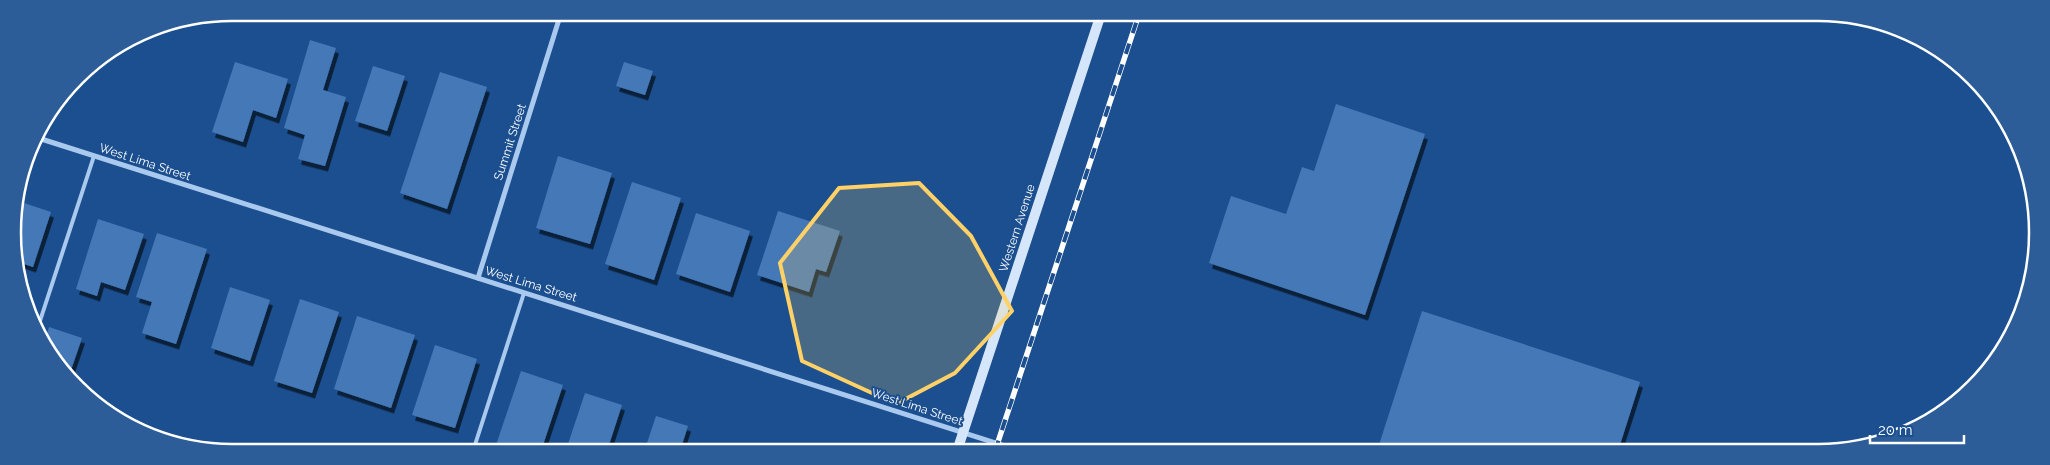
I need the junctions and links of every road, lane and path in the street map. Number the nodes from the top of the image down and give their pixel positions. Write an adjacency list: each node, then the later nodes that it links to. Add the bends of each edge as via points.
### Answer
1 (558, 21): 5 (street, Summit Street)
2 (1099, 21): 8 (main road, Western Avenue)
3 (43, 140): 4 (street, West Lima Street)
4 (94, 156): 5 (street, West Lima Street); 7 (lane)
5 (478, 278): 6 (street, West Lima Street)
6 (524, 293): 8 (street, West Lima Street); 9 (lane)
7 (40, 320)
8 (963, 432): 10 (main road, Western Avenue); 11 (street, West Lima Street)
9 (475, 444)
10 (959, 444)
11 (1000, 444)

